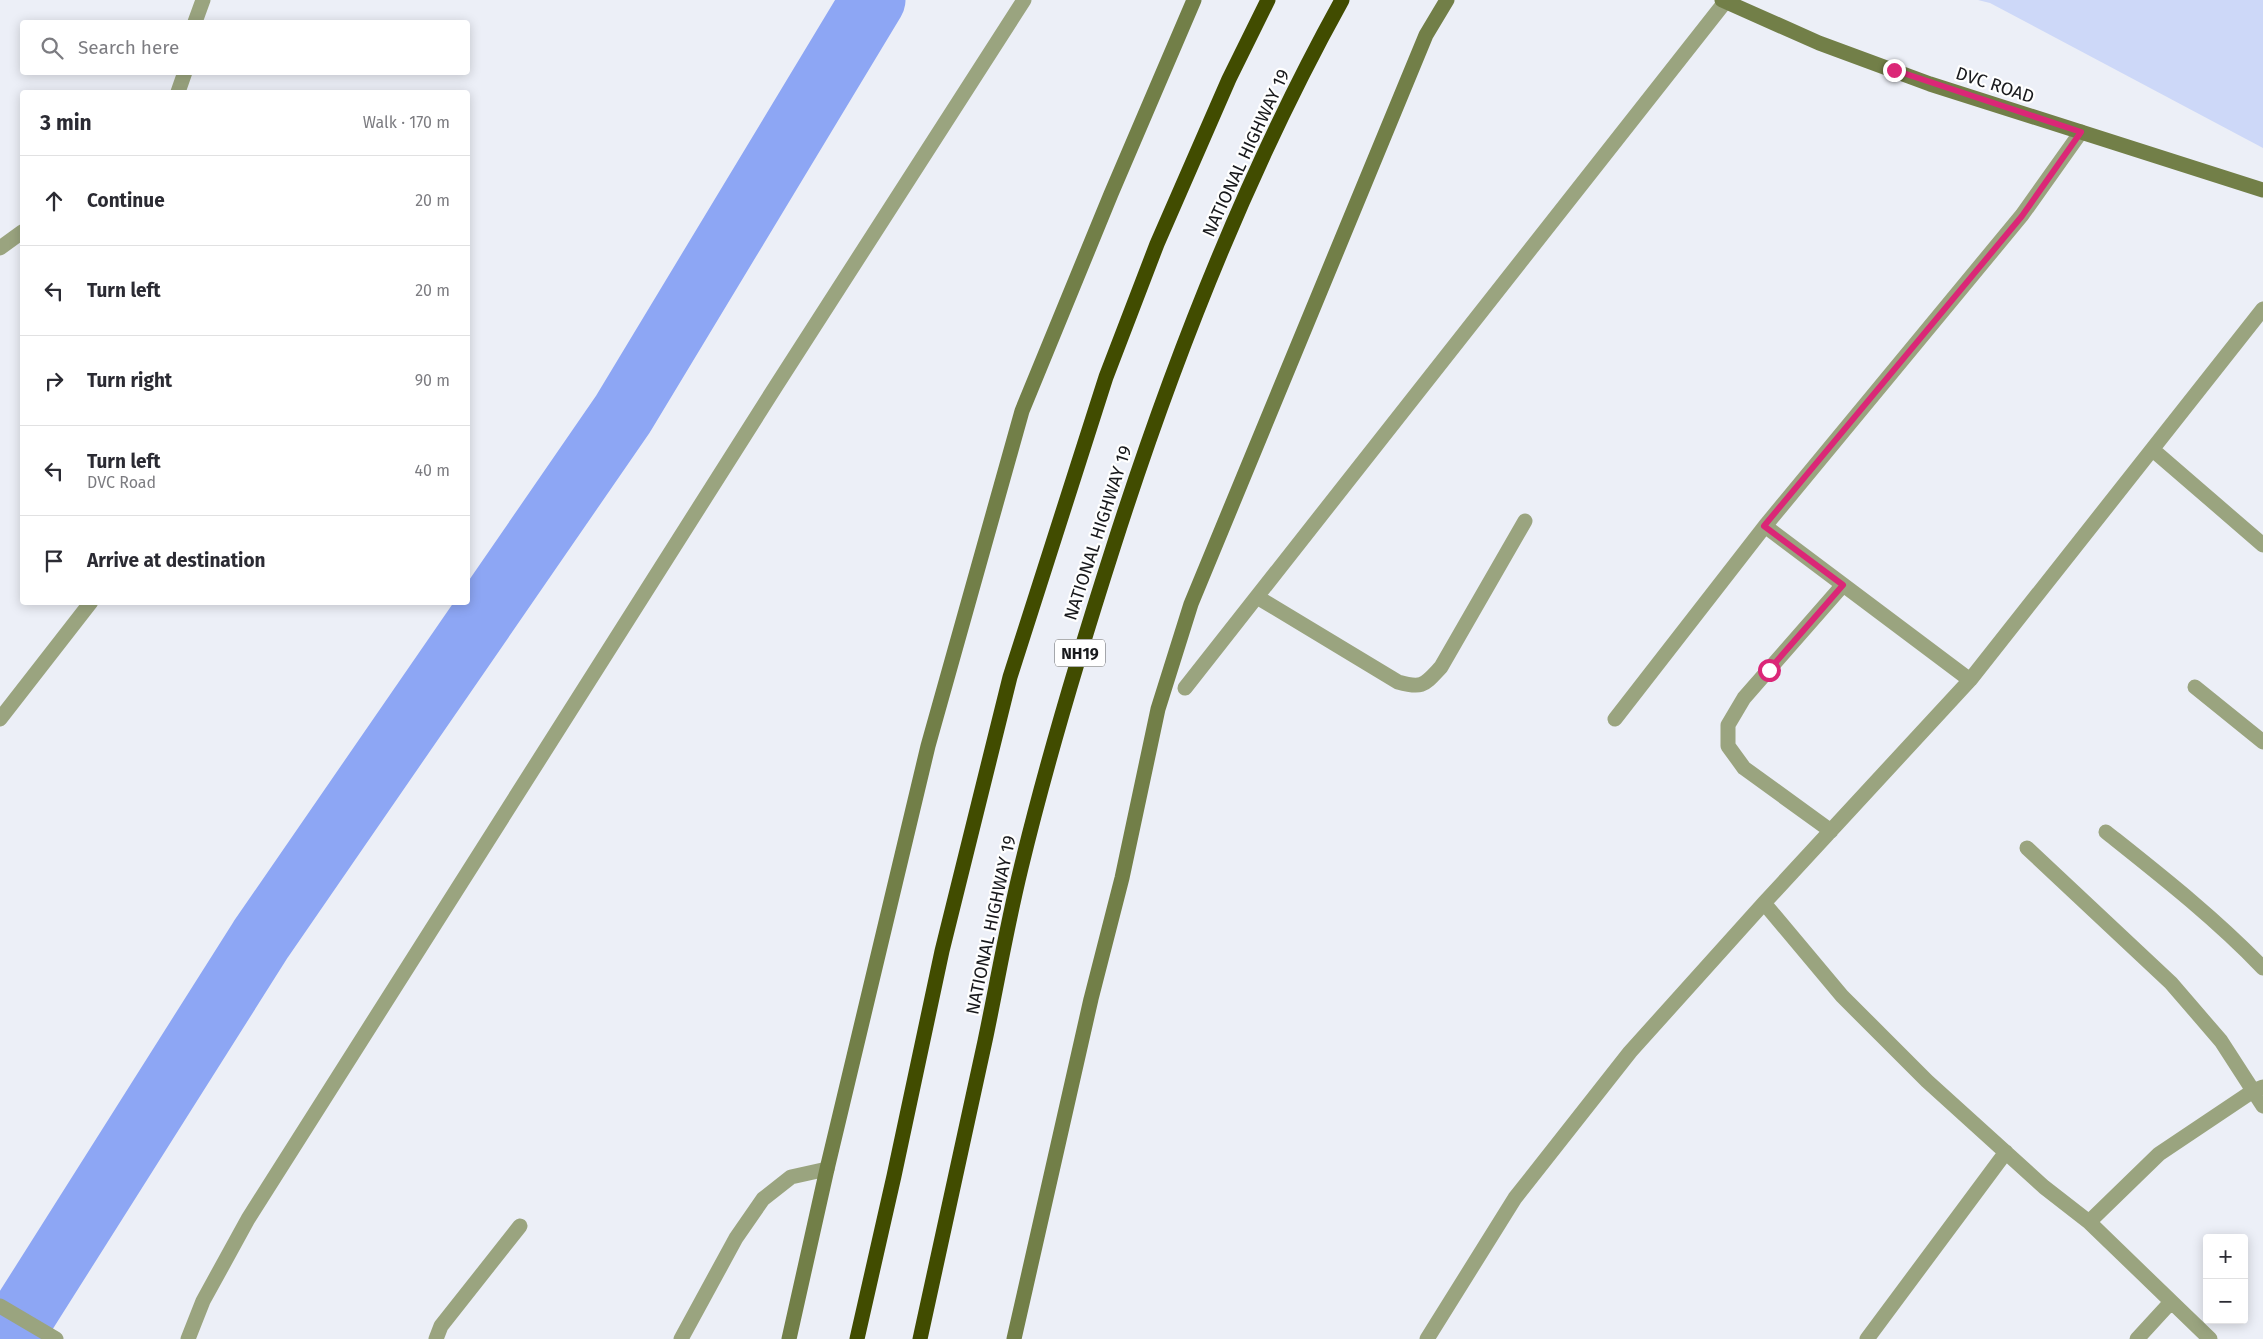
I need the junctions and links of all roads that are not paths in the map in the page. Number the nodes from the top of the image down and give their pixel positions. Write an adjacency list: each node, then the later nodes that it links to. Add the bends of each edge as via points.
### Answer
1 (203, 0): 8 (street)
2 (1024, 0): 43 (street, via 248,1219 203,1301)
3 (1194, 0): 37 (main road, via 1022,411 928,746)
4 (1268, 0): 47 (highway, via 1157,244 1106,377 1010,677 942,951)
5 (1342, 0): 48 (highway, NATIONAL HIGHWAY 19 / NH19, via 1244,196 1199,306 1146,443 1092,613 1020,871)
6 (1447, 0): 49 (main road, via 1426,35 1190,604 1158,709 1122,878)
7 (1724, 1): 11 (main road, DVC ROAD, via 1819,43 1930,84); 21 (street)
8 (196, 20)
9 (184, 75): 10 (street)
10 (179, 90)
11 (2081, 132): 12 (main road, DVC ROAD); 18 (street, via 2022,216)
12 (2263, 190)
13 (20, 233): 14 (street)
14 (0, 248)
15 (2263, 309): 16 (street)
16 (2153, 450): 19 (street); 23 (street)
17 (1525, 521): 21 (street, via 1441,667 1427,682 1415,687 1398,682)
18 (1764, 526): 20 (street); 27 (street)
19 (2263, 545)
20 (1843, 585): 23 (street); 29 (street, via 1744,698 1728,725 1728,746 1744,768)
21 (1257, 597): 25 (street)
22 (89, 605): 26 (street)
23 (1970, 680): 29 (street)
24 (2195, 687): 28 (street)
25 (1185, 688)
26 (0, 719)
27 (1615, 719)
28 (2263, 742)
29 (1830, 831): 32 (street)
30 (2106, 832): 33 (street, via 2183,894)
31 (2028, 848): 34 (street, via 2171,983)
32 (1764, 903): 36 (street, via 1842,996 1927,1081); 50 (street, via 1630,1052 1515,1198)
33 (2263, 968)
34 (2258, 1089): 35 (street); 38 (street, via 2159,1154)
35 (2263, 1106)
36 (2006, 1152): 38 (street); 51 (street)
37 (827, 1169): 45 (street, via 792,1177 762,1199 736,1238); 46 (main road)
38 (2089, 1222): 40 (street)
39 (520, 1226): 44 (street, via 444,1321)
40 (2170, 1302): 52 (street); 53 (street)
41 (0, 1306): 42 (street)
42 (56, 1339)
43 (188, 1339)
44 (436, 1339)
45 (681, 1339)
46 (789, 1339)
47 (857, 1339)
48 (920, 1339)
49 (1014, 1339)
50 (1427, 1339)
51 (1867, 1339)
52 (2137, 1339)
53 (2210, 1339)

